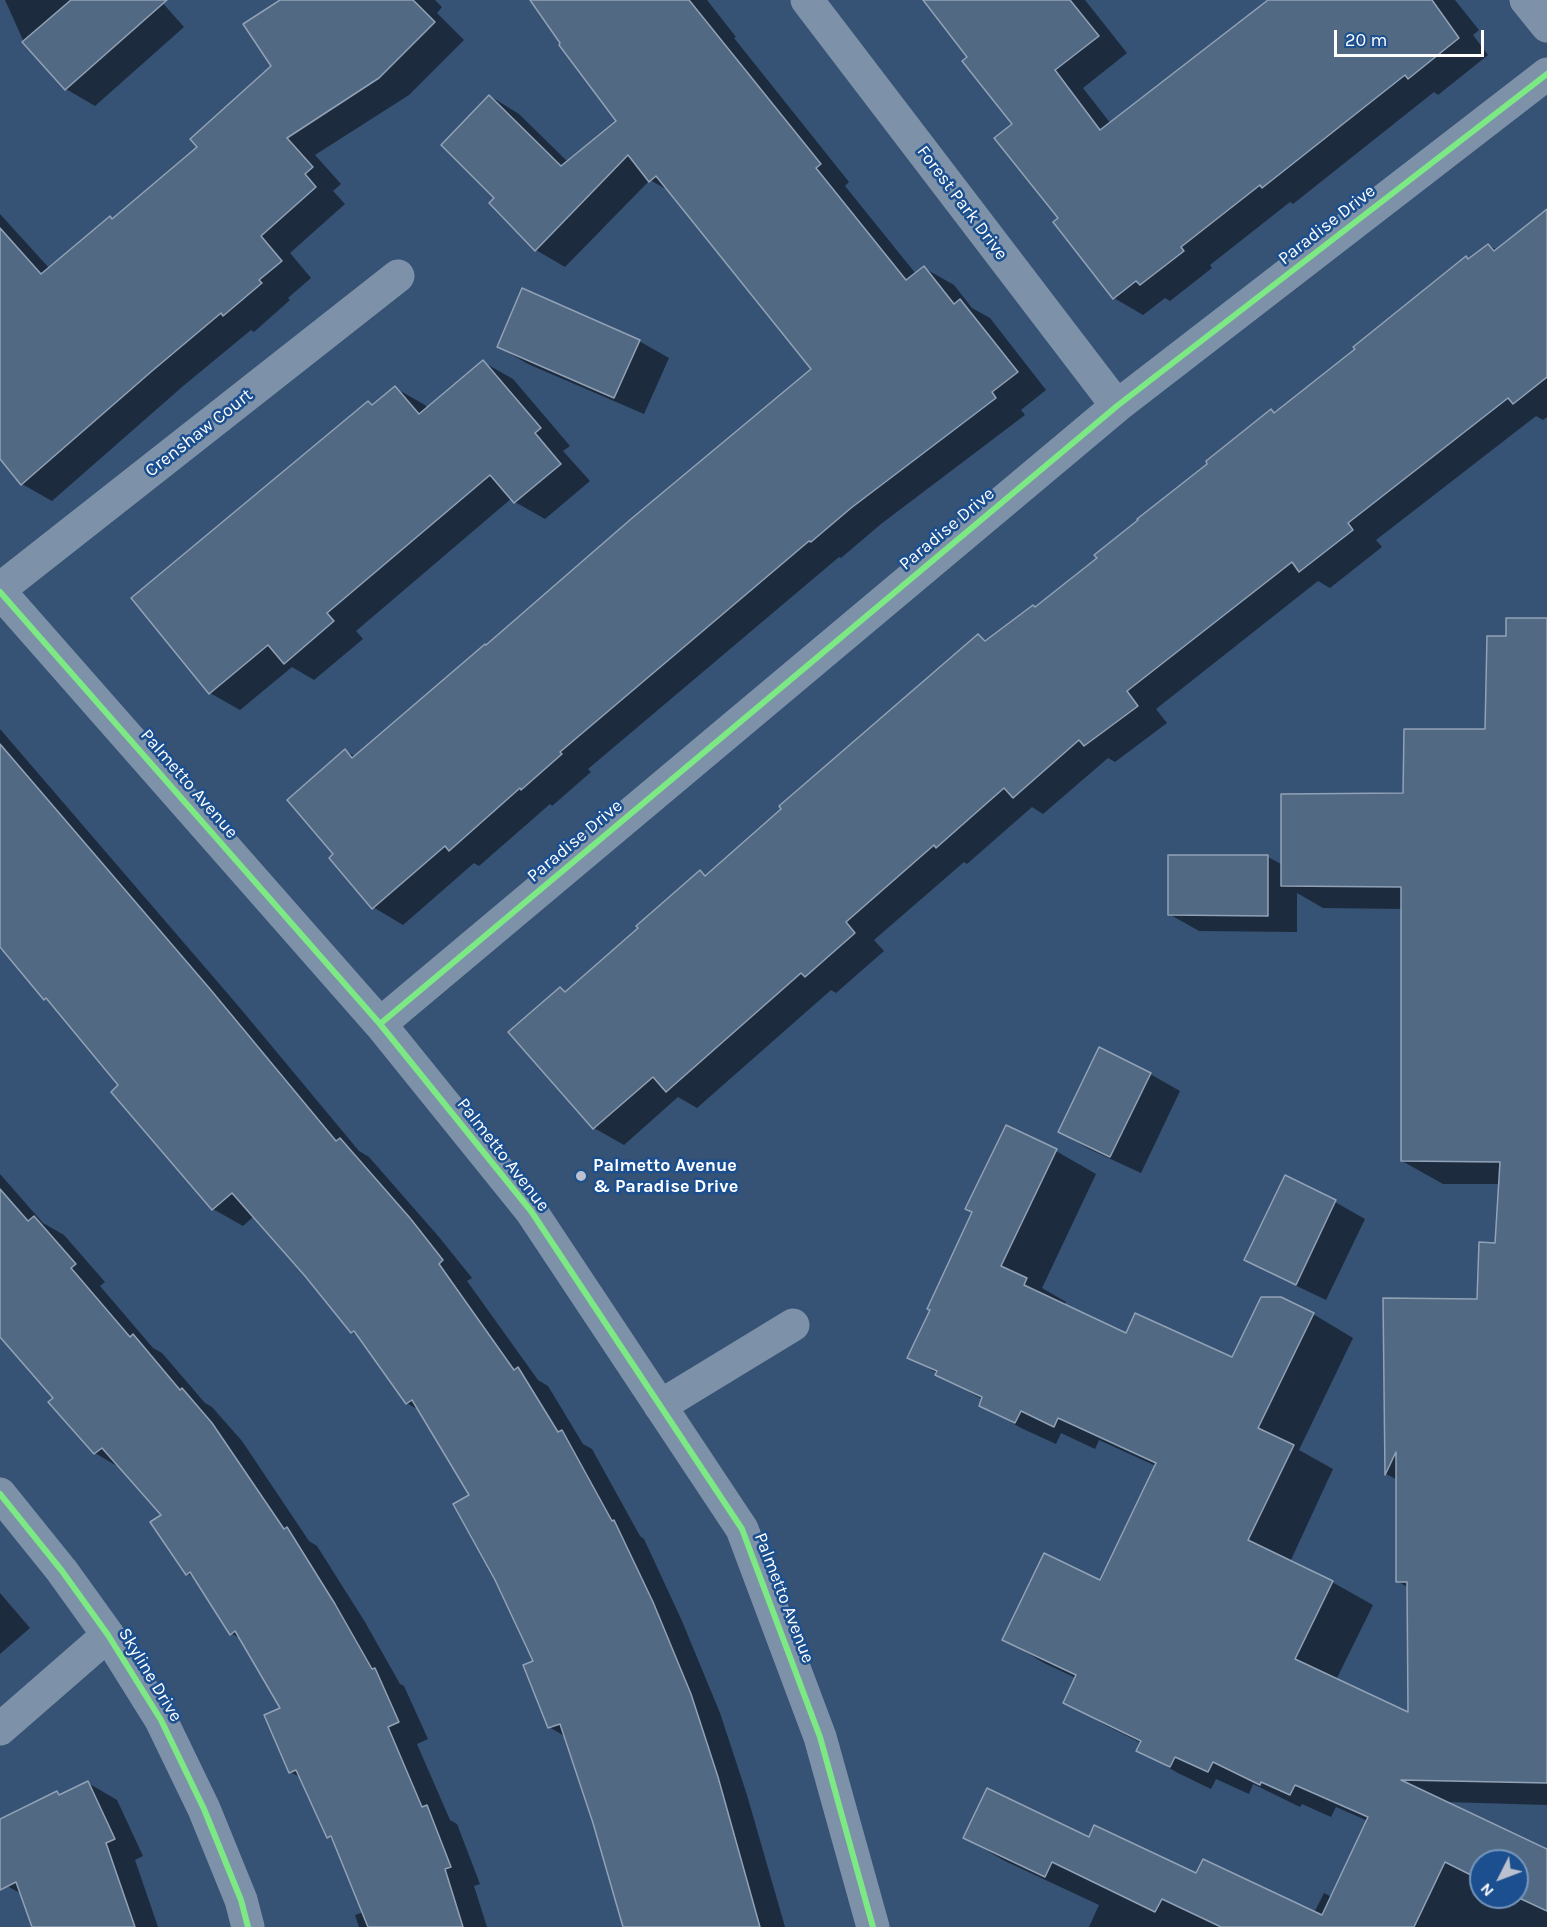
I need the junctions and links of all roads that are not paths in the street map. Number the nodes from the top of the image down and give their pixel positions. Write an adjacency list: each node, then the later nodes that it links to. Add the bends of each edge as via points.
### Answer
1 (807, 0): 6 (street, Forest Park Drive)
2 (1526, 0): 3 (street)
3 (1547, 26)
4 (1547, 74): 6 (street, Paradise Drive)
5 (398, 276): 7 (street, Crenshaw Court)
6 (1117, 406): 8 (street, Paradise Drive)
7 (0, 590): 8 (street, Palmetto Avenue)
8 (380, 1024): 10 (street, Palmetto Avenue, via 531,1211)
9 (793, 1325): 10 (street)
10 (660, 1406): 15 (street, Palmetto Avenue, via 742,1529 820,1737)
11 (0, 1494): 12 (street, Skyline Drive)
12 (108, 1635): 13 (street); 14 (street, Skyline Drive, via 161,1720 204,1809)
13 (0, 1729)
14 (249, 1927)
15 (873, 1927)

